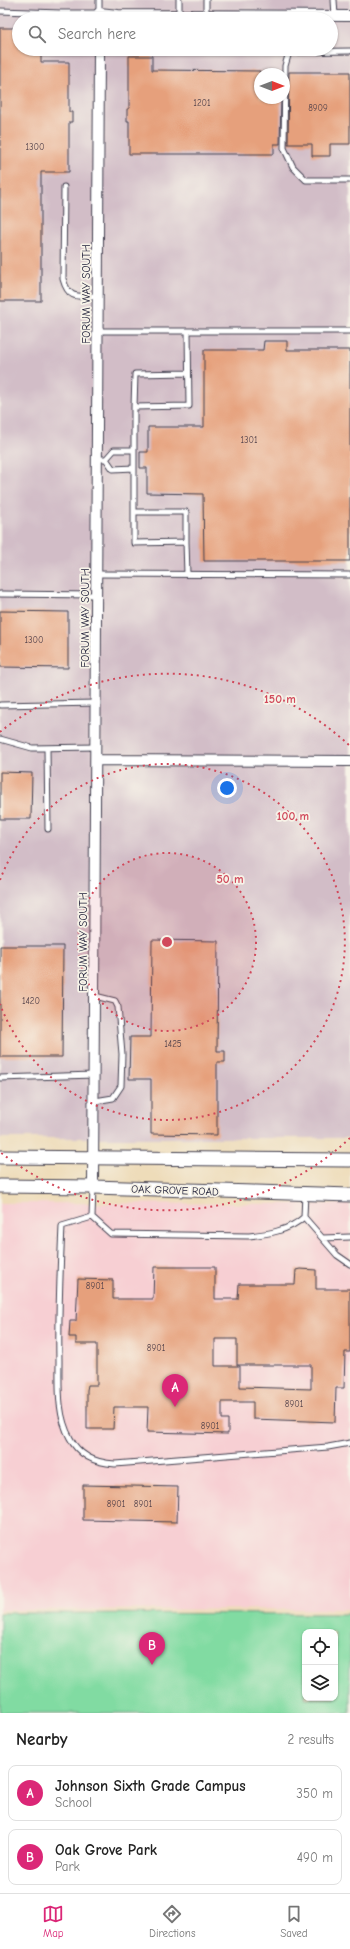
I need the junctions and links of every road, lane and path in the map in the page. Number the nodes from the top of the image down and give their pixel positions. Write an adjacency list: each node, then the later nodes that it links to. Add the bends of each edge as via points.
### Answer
1 (99, 0): 7 (lane)
2 (179, 0): 8 (lane)
3 (206, 0): 9 (lane)
4 (334, 0): 10 (lane)
5 (0, 11): 6 (lane)
6 (30, 12)
7 (99, 12)
8 (179, 12)
9 (204, 12)
10 (335, 12)
11 (338, 16): 12 (street)
12 (350, 16)
13 (338, 51): 14 (lane)
14 (350, 51)
15 (99, 56): 19 (street, FORUM WAY SOUTH)
16 (288, 56): 17 (lane, via 285,66 284,148 293,167 306,180)
17 (350, 180)
18 (64, 187): 19 (lane, via 63,279 69,294)
19 (98, 296): 20 (street, FORUM WAY SOUTH)
20 (98, 331): 21 (lane); 26 (street, FORUM WAY SOUTH)
21 (188, 331): 22 (lane); 23 (lane)
22 (350, 331)
23 (188, 373): 24 (lane, via 135,374); 24 (lane, via 189,406)
24 (134, 407): 25 (lane)
25 (134, 450): 26 (lane, via 114,450); 27 (lane)
26 (102, 459): 27 (lane, via 113,469); 30 (street, FORUM WAY SOUTH)
27 (134, 468): 28 (lane)
28 (134, 512): 29 (lane, via 186,512); 29 (lane, via 134,543)
29 (186, 542): 31 (lane)
30 (97, 574): 31 (lane); 34 (street, FORUM WAY SOUTH)
31 (187, 574): 32 (lane)
32 (350, 575)
33 (0, 594): 34 (lane)
34 (97, 595): 35 (street, FORUM WAY SOUTH)
35 (96, 704): 36 (lane); 38 (street, FORUM WAY SOUTH)
36 (0, 705)
37 (0, 739): 39 (lane, via 32,748)
38 (96, 747): 39 (lane); 40 (street, FORUM WAY SOUTH)
39 (47, 748): 42 (lane)
40 (96, 760): 41 (street); 43 (street, FORUM WAY SOUTH)
41 (350, 761)
42 (48, 829)
43 (95, 996): 44 (street, FORUM WAY SOUTH); 46 (lane, via 115,1001 118,1007 122,1054 121,1086 113,1098)
44 (95, 1075): 45 (lane); 46 (street, FORUM WAY SOUTH)
45 (0, 1078)
46 (95, 1101): 48 (street, FORUM WAY SOUTH)
47 (0, 1157): 48 (street)
48 (94, 1158): 49 (street); 51 (street, FORUM WAY SOUTH)
49 (350, 1160)
50 (0, 1186): 51 (street, OAK GROVE ROAD)
51 (93, 1187): 52 (street, OAK GROVE ROAD); 54 (lane)
52 (305, 1193): 53 (street, OAK GROVE ROAD); 55 (lane)
53 (350, 1195)
54 (92, 1217): 55 (lane, via 111,1234 248,1236 271,1233); 59 (lane, via 62,1226 58,1329 60,1403 63,1423 80,1452 101,1463 115,1464 328,1447)
55 (304, 1217): 57 (lane)
56 (350, 1237): 57 (lane)
57 (322, 1238): 58 (lane, via 337,1255)
58 (350, 1264)
59 (350, 1443)

